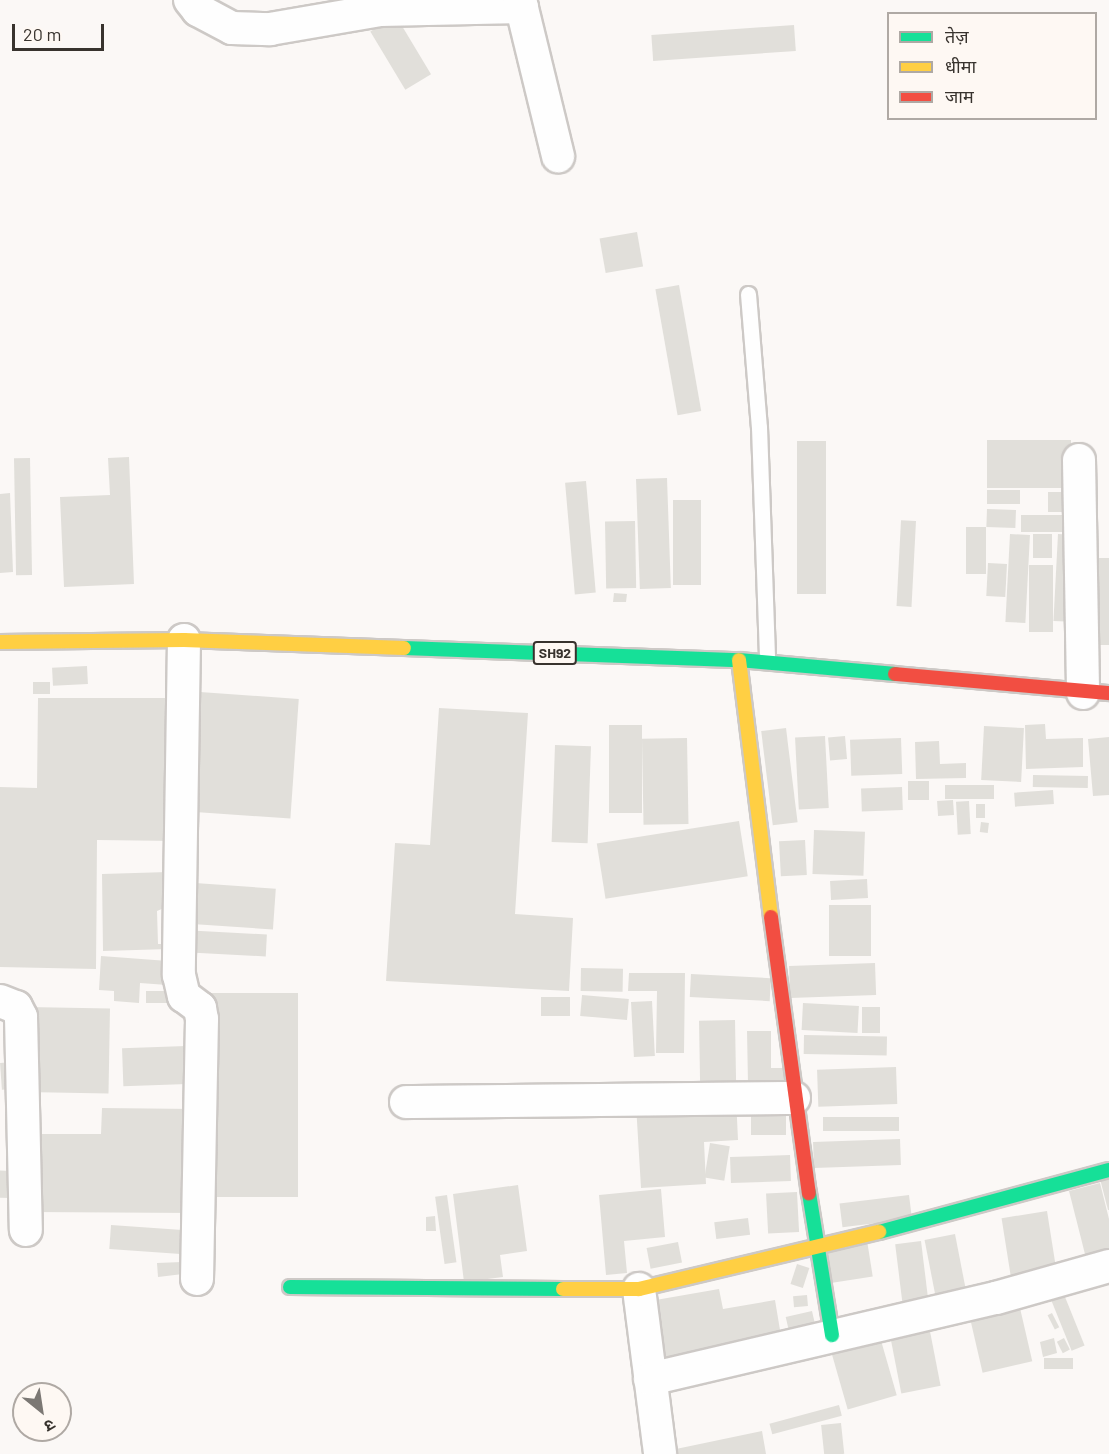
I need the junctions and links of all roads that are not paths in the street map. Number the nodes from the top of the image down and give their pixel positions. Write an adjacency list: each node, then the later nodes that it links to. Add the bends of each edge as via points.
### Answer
1 (190, 0): 2 (street, via 198,10 231,28 270,29 380,10)
2 (521, 4): 3 (street)
3 (558, 156)
4 (748, 294): 9 (lane, via 759,427)
5 (1079, 460): 10 (street)
6 (184, 640): 7 (street, SH92); 8 (street, SH92); 18 (street, via 179,975 184,996 200,1008 202,1019)
7 (0, 642)
8 (739, 660): 9 (street, SH92); 12 (street)
9 (767, 661): 10 (street, SH92)
10 (1096, 693)
11 (0, 1001): 15 (street, via 16,1007 21,1017)
12 (795, 1098): 13 (street); 16 (street)
13 (406, 1102)
14 (1109, 1170): 16 (street)
15 (26, 1230)
16 (816, 1249): 20 (street); 21 (street)
17 (1109, 1266): 21 (street, via 996,1298)
18 (197, 1279)
19 (290, 1287): 20 (street)
20 (639, 1289): 22 (street)
21 (832, 1335): 22 (street)
22 (650, 1379): 23 (street)
23 (660, 1454)

